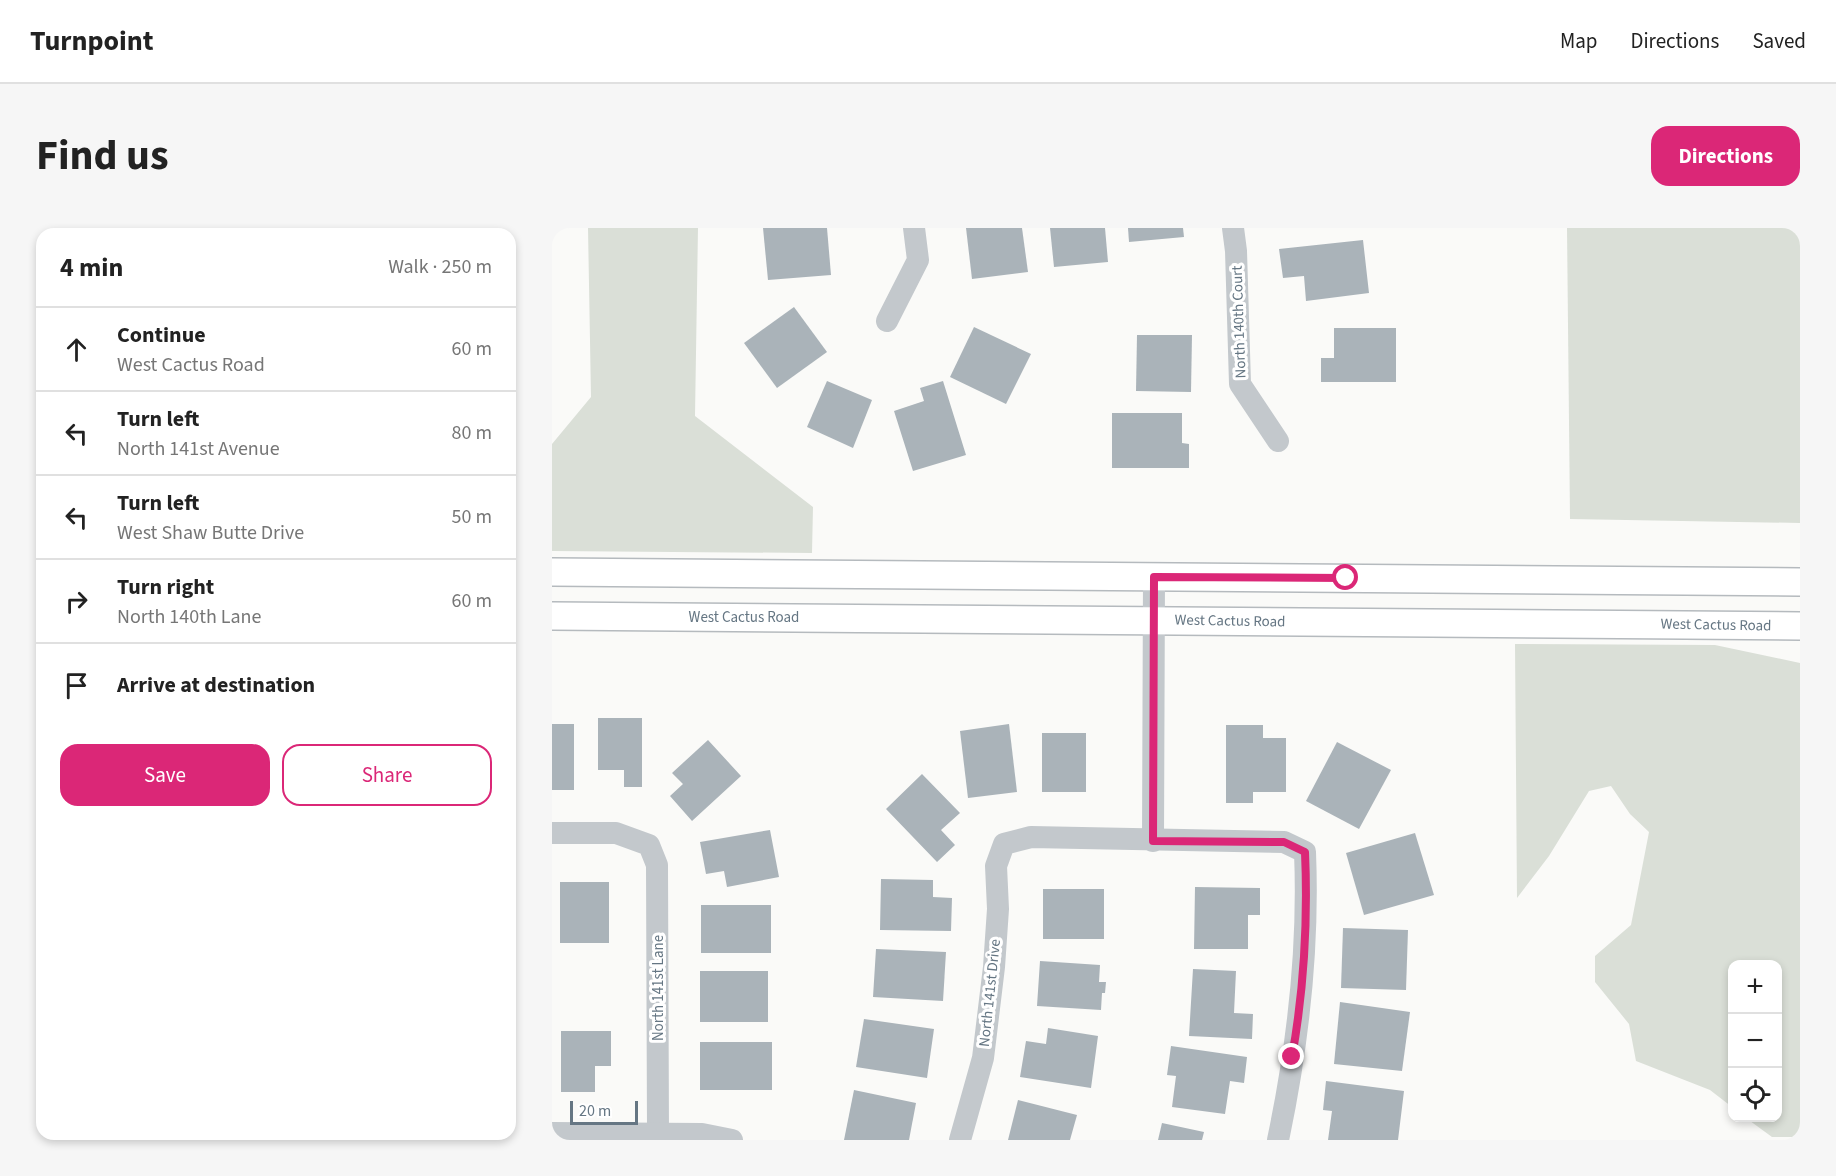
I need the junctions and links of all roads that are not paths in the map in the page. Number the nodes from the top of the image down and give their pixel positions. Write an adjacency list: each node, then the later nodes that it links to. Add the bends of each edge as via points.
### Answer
1 (914, 228): 3 (street, via 918,260)
2 (1233, 228): 4 (street, North 140th Court, via 1240,384)
3 (887, 321)
4 (1278, 441)
5 (552, 572): 6 (main road)
6 (1154, 577): 7 (main road); 9 (street)
7 (1800, 582)
8 (552, 616): 9 (main road, West Cactus Road)
9 (1154, 620): 10 (main road, West Cactus Road); 12 (street)
10 (1800, 626)
11 (552, 833): 14 (street, North 141st Lane, via 616,833 649,845 657,865)
12 (1153, 841): 16 (street, North 141st Drive, via 1031,837 1004,844 996,866 995,955 983,1058); 17 (street, via 1284,842 1305,852 1301,1005)
13 (552, 1133): 14 (street)
14 (658, 1133): 15 (street, via 702,1134)
15 (732, 1140)
16 (960, 1140)
17 (1278, 1140)

